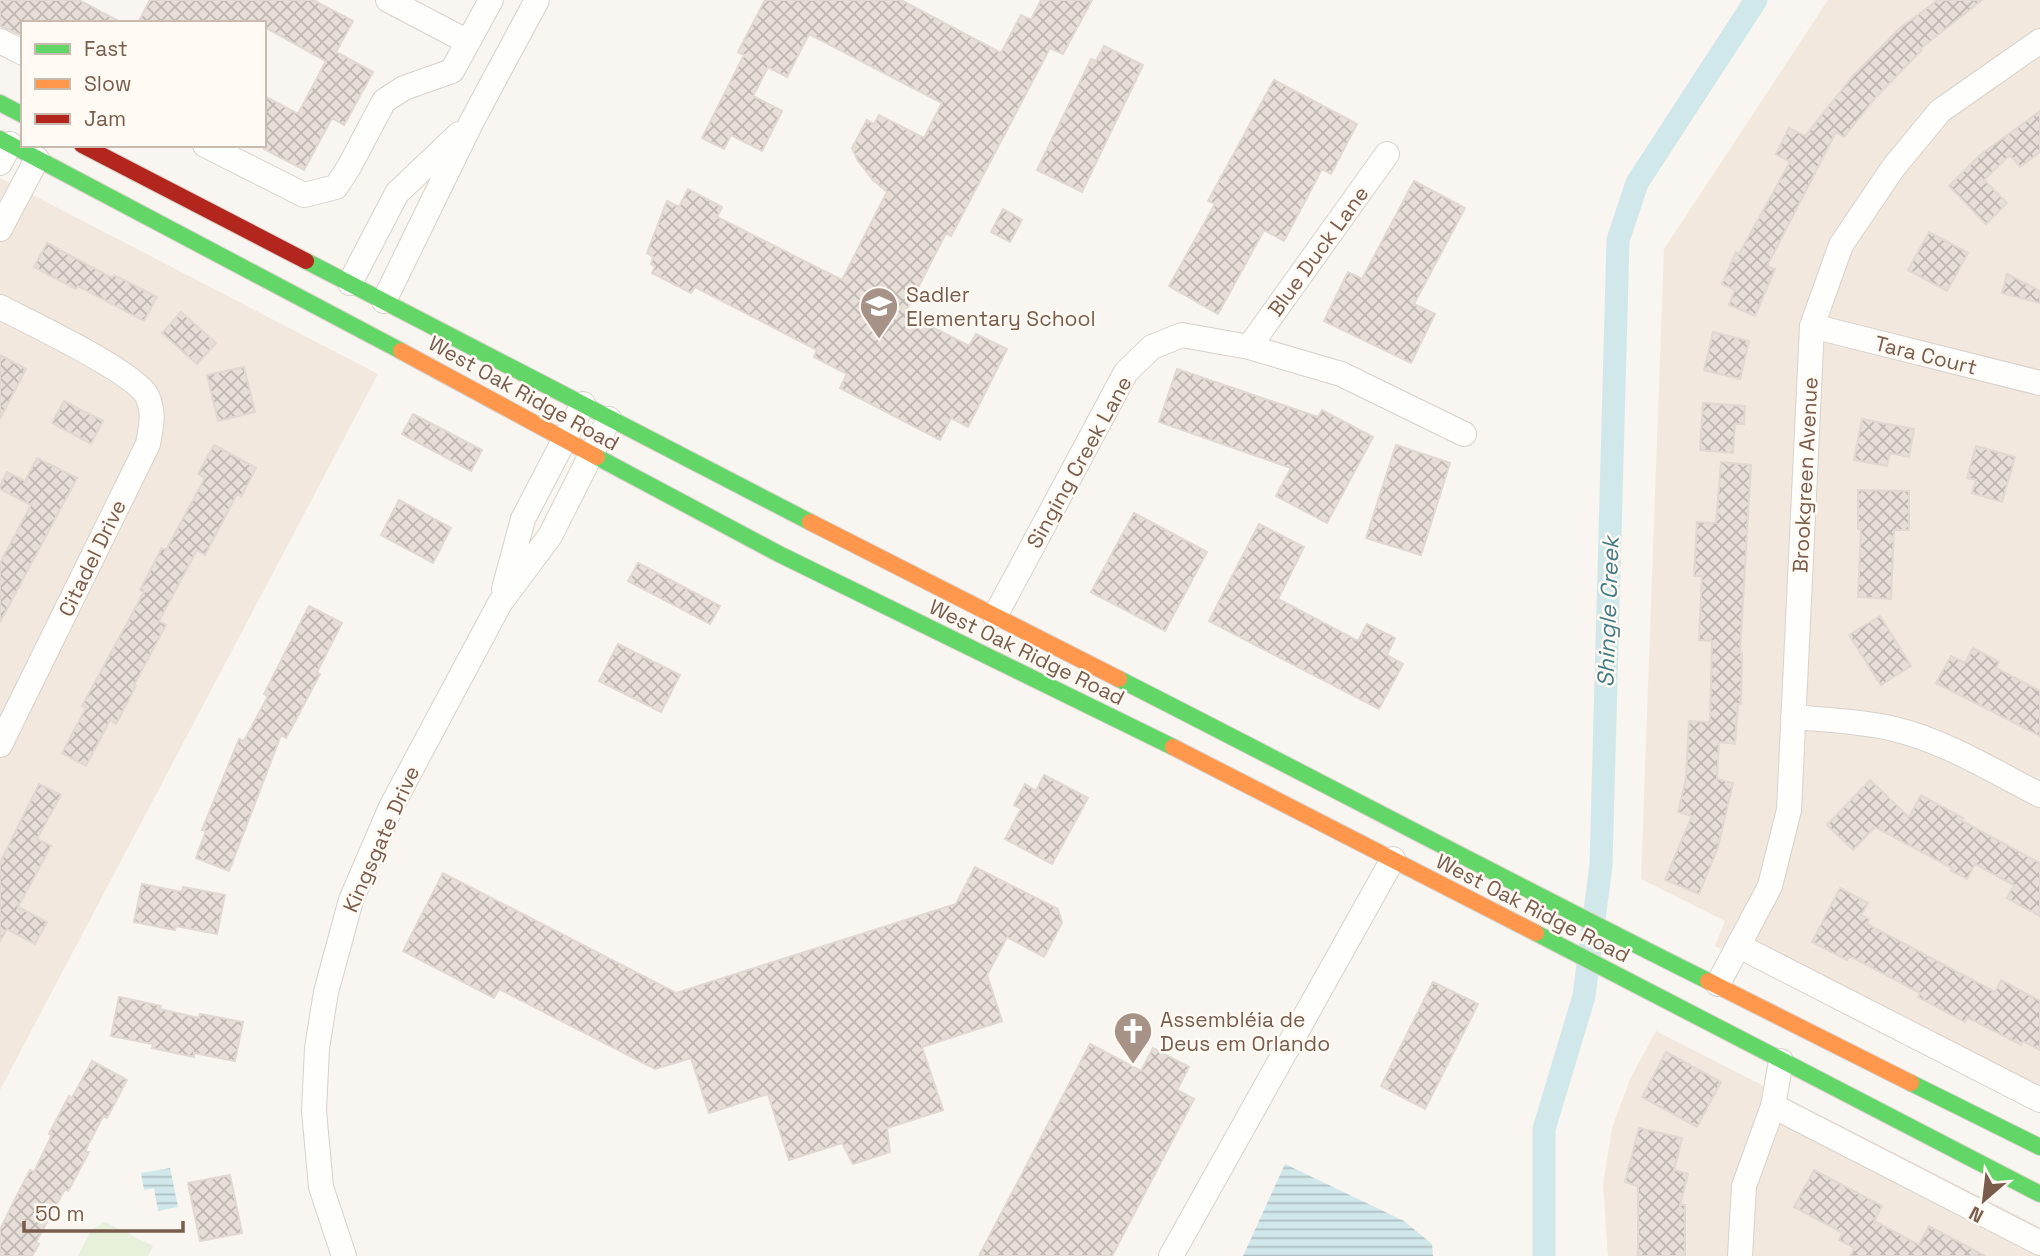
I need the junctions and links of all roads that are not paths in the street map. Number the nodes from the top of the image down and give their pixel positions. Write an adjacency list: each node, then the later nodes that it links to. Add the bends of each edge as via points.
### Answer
1 (388, 0): 6 (street)
2 (491, 0): 6 (street)
3 (537, 0): 10 (street)
4 (0, 41): 7 (street)
5 (2040, 41): 23 (street, Brookgreen Avenue, via 1940,111 1893,168 1840,245)
6 (468, 42): 13 (street, via 452,71 404,88 384,101 336,187 304,195)
7 (21, 52)
8 (0, 103): 9 (street)
9 (21, 114)
10 (472, 121): 20 (street, via 397,193); 21 (street)
11 (8, 146): 14 (street, West Oak Ridge Road)
12 (86, 147): 16 (street, West Oak Ridge Road)
13 (209, 147)
14 (41, 152): 16 (street, via 164,208); 17 (street); 18 (street, West Oak Ridge Road)
15 (1387, 155): 24 (street, Blue Duck Lane)
16 (211, 212): 20 (street, West Oak Ridge Road)
17 (0, 229)
18 (192, 240): 19 (street, via 230,244); 29 (street, West Oak Ridge Road)
19 (289, 273)
20 (350, 283): 21 (street, West Oak Ridge Road)
21 (373, 305): 26 (street, West Oak Ridge Road)
22 (0, 307): 44 (street, Citadel Drive, via 124,374 146,394 153,416 148,444)
23 (1812, 326): 25 (street, Tara Court); 43 (street, Brookgreen Avenue)
24 (1249, 347): 28 (street, Singing Creek Lane, via 1340,374); 38 (street, Singing Creek Lane, via 1182,335 1152,347 1126,372)
25 (2040, 383)
26 (583, 404): 27 (street, West Oak Ridge Road); 29 (street, Kingsgate Drive)
27 (609, 419): 30 (street, Kingsgate Drive); 35 (street, West Oak Ridge Road)
28 (1464, 434)
29 (566, 439): 30 (street, West Oak Ridge Road); 37 (street, Kingsgate Drive, via 523,519)
30 (591, 454): 31 (street, West Oak Ridge Road); 37 (street, Kingsgate Drive, via 550,536)
31 (742, 535): 32 (street); 40 (street, West Oak Ridge Road)
32 (784, 538)
33 (812, 540): 34 (street)
34 (858, 565)
35 (929, 582): 36 (street); 38 (street, West Oak Ridge Road)
36 (904, 589)
37 (500, 603): 57 (street, Kingsgate Drive, via 391,807 351,900 326,992 314,1111 321,1188)
38 (995, 616): 41 (street, West Oak Ridge Road)
39 (1054, 666): 40 (street)
40 (1039, 680): 46 (street, West Oak Ridge Road)
41 (1181, 711): 42 (street); 50 (street, West Oak Ridge Road, via 1666,960)
42 (1162, 716)
43 (1793, 717): 45 (street, via 1895,729 1947,747); 47 (street, Brookgreen Avenue, via 1789,810 1770,886)
44 (0, 745)
45 (2040, 795)
46 (1393, 859): 49 (street, West Oak Ridge Road); 58 (street)
47 (1739, 946): 50 (street, Brookgreen Avenue); 52 (street)
48 (1604, 949): 49 (street)
49 (1572, 952): 51 (street, West Oak Ridge Road, via 1665,1000)
50 (1712, 991): 54 (street, West Oak Ridge Road)
51 (1791, 1055): 53 (street); 55 (street, West Oak Ridge Road)
52 (2040, 1100)
53 (1773, 1106): 56 (street); 59 (street, via 1744,1186)
54 (2037, 1156)
55 (2040, 1194)
56 (2040, 1242)
57 (344, 1256)
58 (1171, 1256)
59 (1740, 1256)

